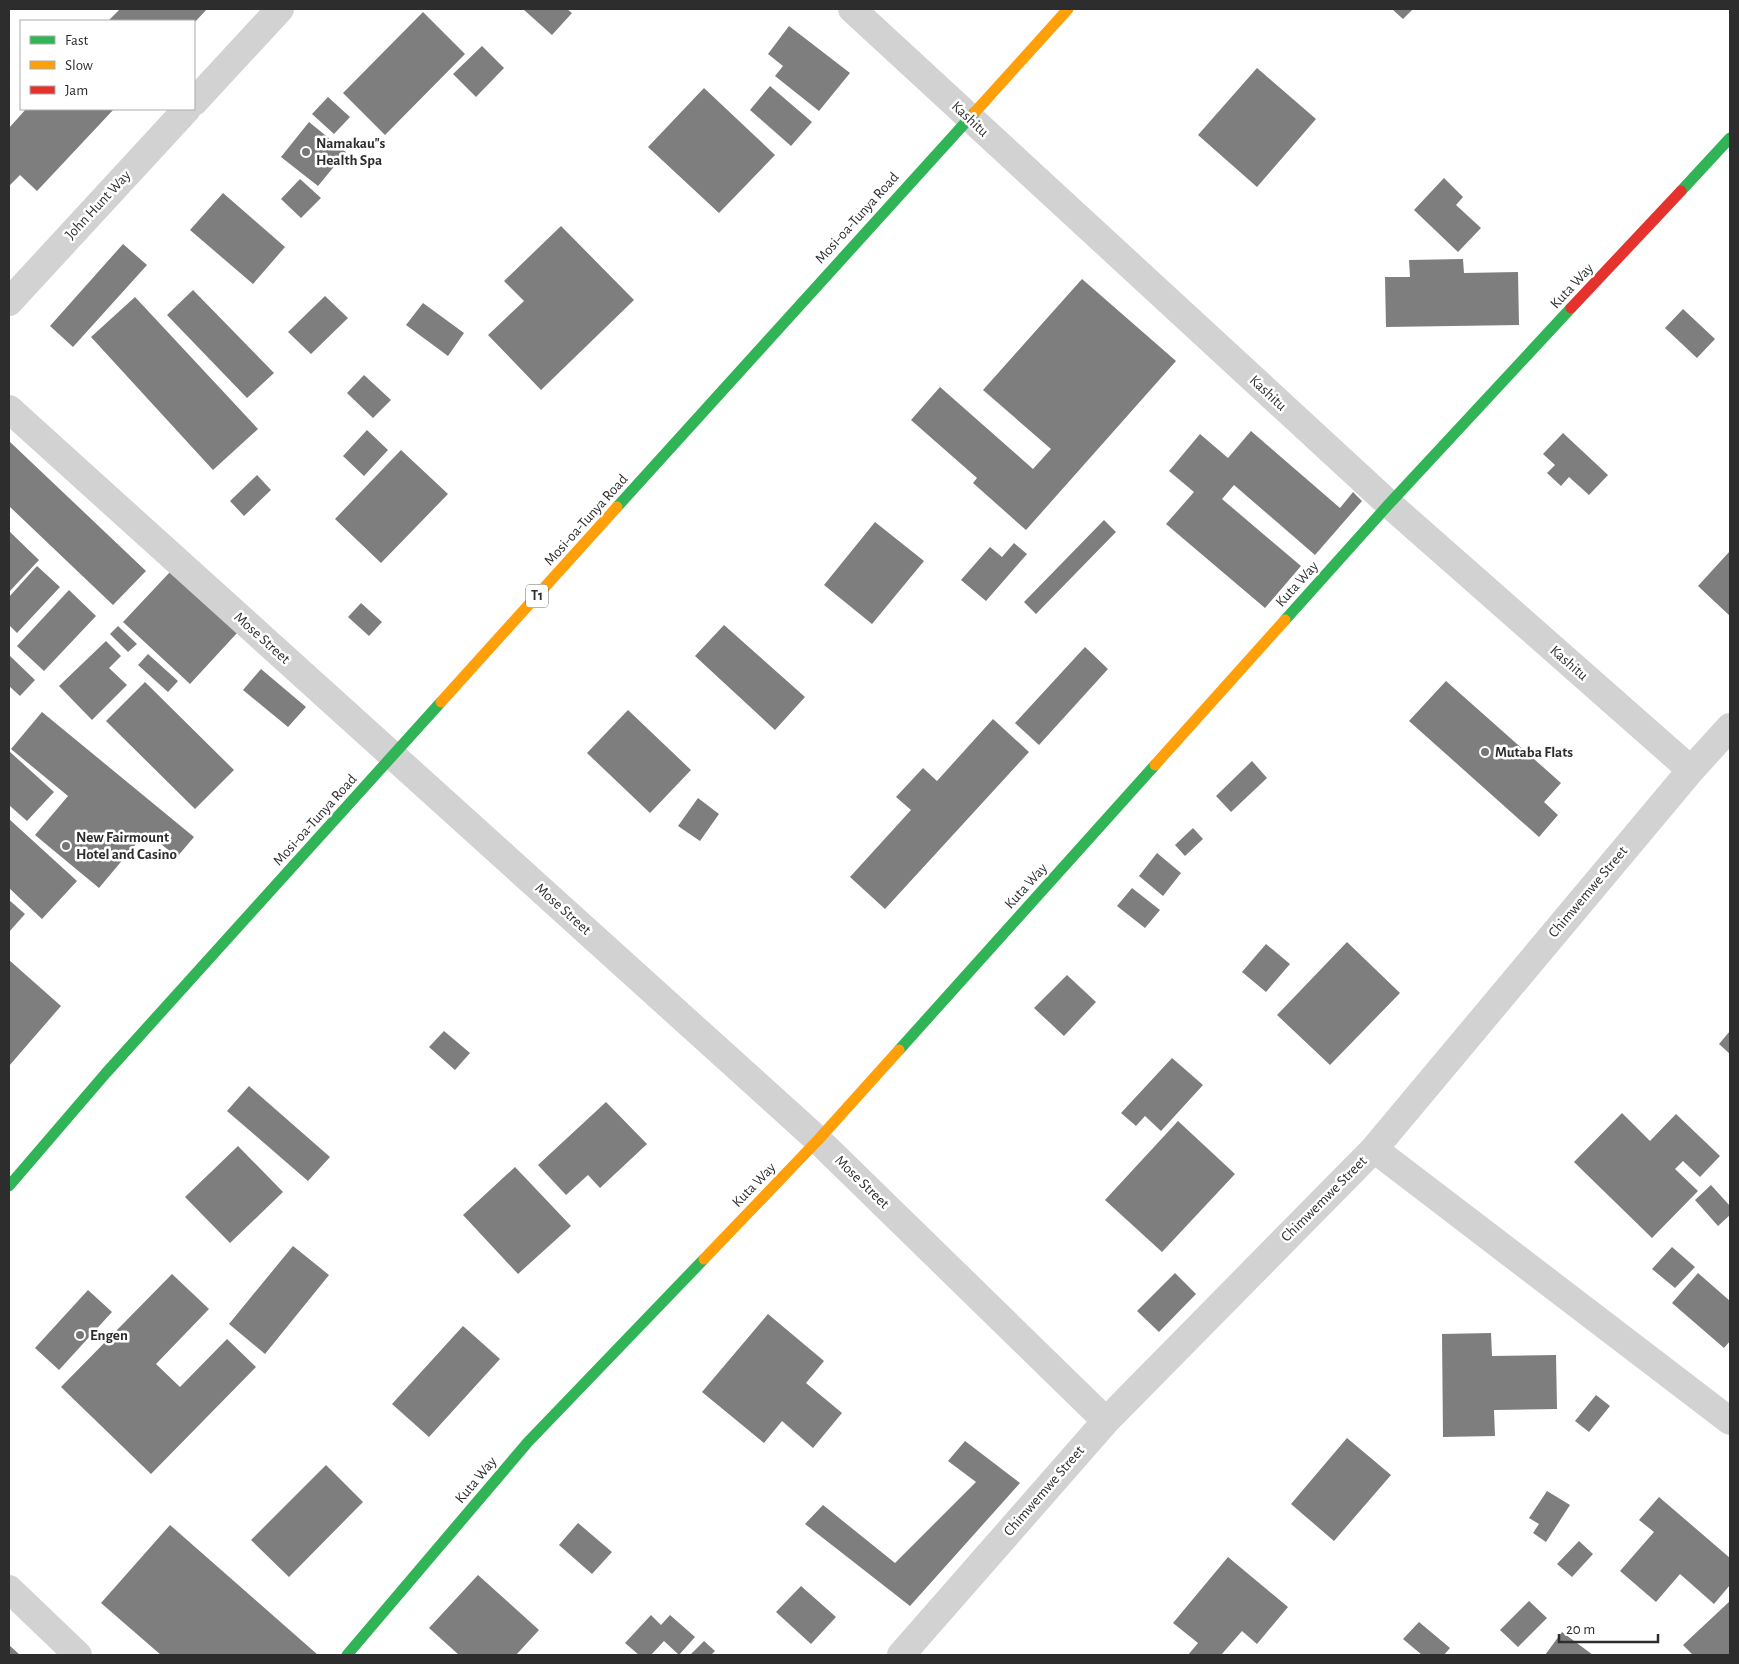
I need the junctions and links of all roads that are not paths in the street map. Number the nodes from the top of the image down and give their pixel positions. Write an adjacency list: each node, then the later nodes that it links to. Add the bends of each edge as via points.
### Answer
1 (280, 9): 4 (street)
2 (852, 9): 6 (street, Kashitu)
3 (1068, 9): 6 (main road, Mosi-oa-Tunya Road / T1)
4 (195, 101)
5 (186, 110): 8 (street, John Hunt Way)
6 (968, 117): 10 (street, Kashitu); 12 (main road, Mosi-oa-Tunya Road / T1)
7 (1730, 138): 10 (main road, Kuta Way)
8 (9, 302)
9 (9, 409): 12 (street, Mose Street)
10 (1389, 504): 13 (street, Kashitu); 14 (main road, Kuta Way)
11 (1730, 727): 13 (street, Chimwemwe Street)
12 (394, 756): 14 (street, Mose Street); 16 (main road, Mosi-oa-Tunya Road / T1, via 106,1073)
13 (1690, 770): 15 (street, Chimwemwe Street)
14 (818, 1140): 17 (street, Mose Street); 21 (main road, Kuta Way, via 528,1442)
15 (1374, 1148): 17 (street, Chimwemwe Street); 18 (street)
16 (9, 1186)
17 (1106, 1421): 22 (street, Chimwemwe Street)
18 (1730, 1421)
19 (9, 1589): 20 (street)
20 (78, 1655)
21 (347, 1655)
22 (901, 1655)

